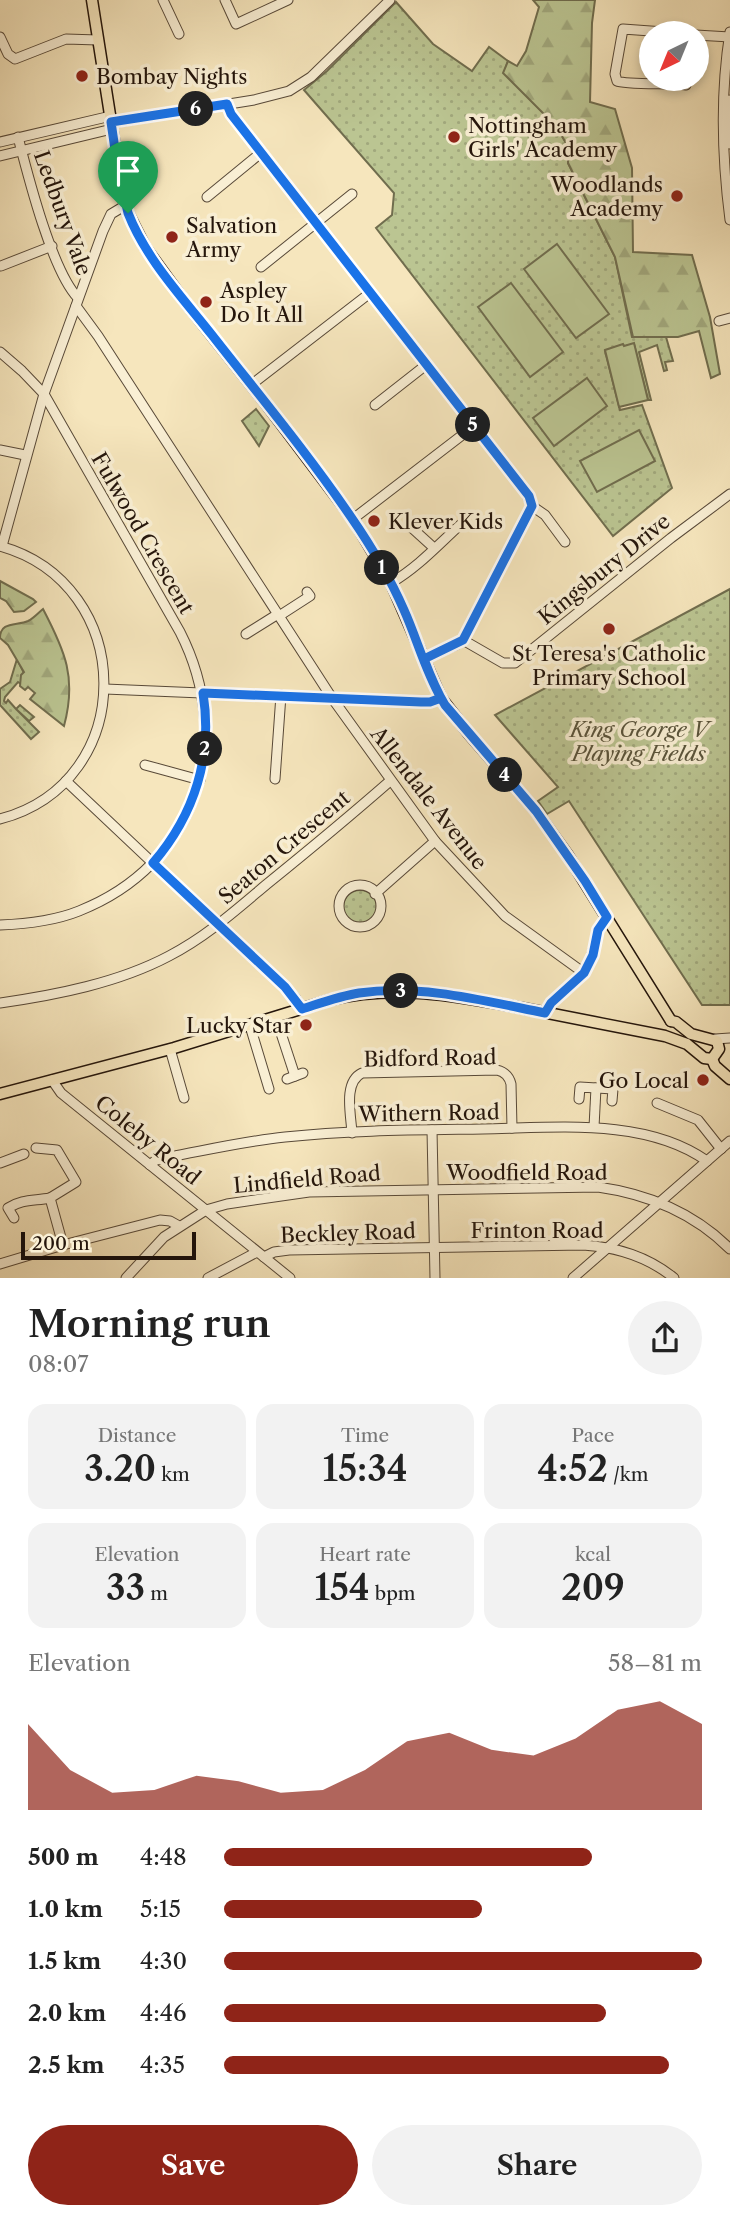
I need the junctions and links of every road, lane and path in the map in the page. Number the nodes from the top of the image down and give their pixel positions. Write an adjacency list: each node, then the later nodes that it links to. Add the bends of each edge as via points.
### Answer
1 (92, 0): 11 (main road)
2 (163, 0): 7 (street)
3 (225, 0): 4 (street, via 236,24)
4 (288, 0)
5 (390, 0): 14 (street, via 299,85 276,95)
6 (639, 30): 12 (street, via 621,31 615,74 622,84)
7 (179, 34)
8 (709, 35): 9 (street)
9 (730, 35): 22 (street, via 724,94)
10 (0, 37): 11 (street, via 15,59 66,39)
11 (98, 40): 15 (main road)
12 (639, 83)
13 (730, 100): 18 (street)
14 (227, 104): 15 (street); 20 (street)
15 (111, 122): 16 (street); 19 (street); 25 (main road)
16 (18, 137): 17 (street); 19 (street, Ledbury Vale)
17 (0, 142)
18 (730, 144)
19 (22, 151): 21 (street); 28 (street, Ledbury Vale)
20 (262, 152): 24 (street); 27 (street)
21 (0, 156)
22 (728, 181): 26 (street)
23 (352, 194): 27 (street)
24 (207, 197)
25 (126, 205): 32 (street, via 108,218); 37 (main road, via 145,247)
26 (730, 220)
27 (317, 223): 30 (street); 31 (street)
28 (52, 246): 29 (street); 32 (street, Ledbury Vale)
29 (1, 266)
30 (261, 267)
31 (370, 293): 36 (street); 37 (street)
32 (77, 302): 38 (street); 53 (street, Allendale Avenue)
33 (730, 318): 34 (street)
34 (719, 321)
35 (0, 352): 38 (street, Fulwood Crescent)
36 (426, 365): 39 (street); 40 (street)
37 (251, 385): 45 (main road)
38 (44, 394): 42 (street); 58 (street, Fulwood Crescent, via 180,632)
39 (375, 405)
40 (474, 426): 44 (street); 45 (street)
41 (0, 450): 42 (street)
42 (25, 455): 49 (street)
43 (730, 494): 55 (street, Kingsbury Drive, via 515,663 503,663)
44 (532, 506): 48 (street); 55 (street)
45 (353, 519): 51 (main road)
46 (412, 528): 50 (street)
47 (458, 531): 50 (street)
48 (565, 542)
49 (1, 546): 57 (street, via 33,559 73,593 97,636)
50 (434, 548): 51 (street, via 422,563)
51 (391, 583): 56 (main road)
52 (307, 592): 53 (street, via 310,596)
53 (278, 615): 54 (street); 60 (street, Allendale Avenue)
54 (247, 634)
55 (463, 640): 56 (street)
56 (424, 659): 61 (main road)
57 (105, 689): 58 (street); 65 (street, via 97,731)
58 (203, 693): 59 (street); 64 (street, Fulwood Crescent, via 206,742)
59 (281, 695): 60 (street); 63 (street)
60 (332, 698): 61 (street, via 421,702); 66 (street, Allendale Avenue)
61 (441, 698): 71 (main road, via 536,811)
62 (145, 765): 64 (street)
63 (275, 779)
64 (200, 780): 69 (street, Fulwood Crescent, via 182,822)
65 (66, 781): 67 (street, via 26,810); 69 (street)
66 (390, 781): 68 (street, Allendale Avenue); 73 (street, Seaton Crescent)
67 (0, 818)
68 (435, 841): 70 (street); 74 (street, Allendale Avenue, via 505,916)
69 (153, 863): 72 (street, Fulwood Crescent, via 124,887 77,912); 73 (street)
70 (375, 894): 70 (street, via 381,901 381,913 366,927 351,926 339,913 339,900 353,886 367,886)
71 (610, 922): 74 (street, via 598,936); 79 (main road)
72 (0, 925)
73 (218, 925): 75 (street, Seaton Crescent, via 141,968 68,990); 76 (street, via 285,987)
74 (584, 973): 77 (street)
75 (0, 1003)
76 (302, 1009): 77 (main road, via 356,994 406,991); 78 (main road)
77 (545, 1013): 81 (main road)
78 (276, 1018): 80 (main road); 86 (street)
79 (671, 1021): 81 (main road, via 664,1025); 83 (main road)
80 (250, 1026): 84 (main road); 90 (street)
81 (665, 1035): 85 (main road)
82 (730, 1038): 83 (street)
83 (721, 1044): 85 (main road)
84 (170, 1049): 88 (main road); 92 (street)
85 (712, 1059): 87 (main road)
86 (295, 1076)
87 (730, 1079)
88 (52, 1080): 91 (main road); 106 (street, Coleby Road, via 61,1093)
89 (596, 1088): 93 (street, via 580,1087); 94 (street, via 612,1089); 96 (street)
90 (268, 1089)
91 (0, 1094)
92 (184, 1098)
93 (579, 1099)
94 (612, 1101)
95 (657, 1103): 102 (street, via 698,1120)
96 (594, 1128): 97 (street, Withern Road); 104 (street, Withern Road, via 656,1139)
97 (512, 1129): 98 (street, Withern Road); 99 (street, Bidford Road, via 511,1084 502,1071 362,1073 352,1082)
98 (432, 1130): 99 (street, Withern Road); 107 (street)
99 (352, 1133): 106 (street, Withern Road, via 261,1140 169,1157)
100 (730, 1140): 102 (street)
101 (36, 1148): 108 (street, via 57,1150 76,1182)
102 (721, 1149): 104 (street)
103 (24, 1154): 105 (street)
104 (706, 1161): 109 (street)
105 (0, 1163)
106 (150, 1166): 110 (street, Coleby Road)
107 (433, 1189): 109 (street, Woodfield Road, via 588,1186); 110 (street, Lindfield Road, via 309,1192); 114 (street)
108 (50, 1198): 111 (street, via 22,1200 8,1208); 113 (street)
109 (661, 1201): 115 (street); 116 (street, Woodfield Road)
110 (206, 1210): 112 (street, Lindfield Road); 117 (street, Coleby Road)
111 (14, 1218)
112 (179, 1226): 113 (street, via 160,1220); 119 (street, Lindfield Road, via 151,1248)
113 (63, 1245): 118 (street)
114 (434, 1247): 115 (street, Frinton Road); 117 (street, Beckley Road); 122 (street)
115 (608, 1248): 123 (street); 124 (street, Frinton Road, via 640,1257)
116 (730, 1248)
117 (261, 1254): 120 (street, Beckley Road); 121 (street, Coleby Road)
118 (0, 1264)
119 (126, 1278)
120 (208, 1278)
121 (289, 1278)
122 (435, 1278)
123 (573, 1278)
124 (674, 1278)

